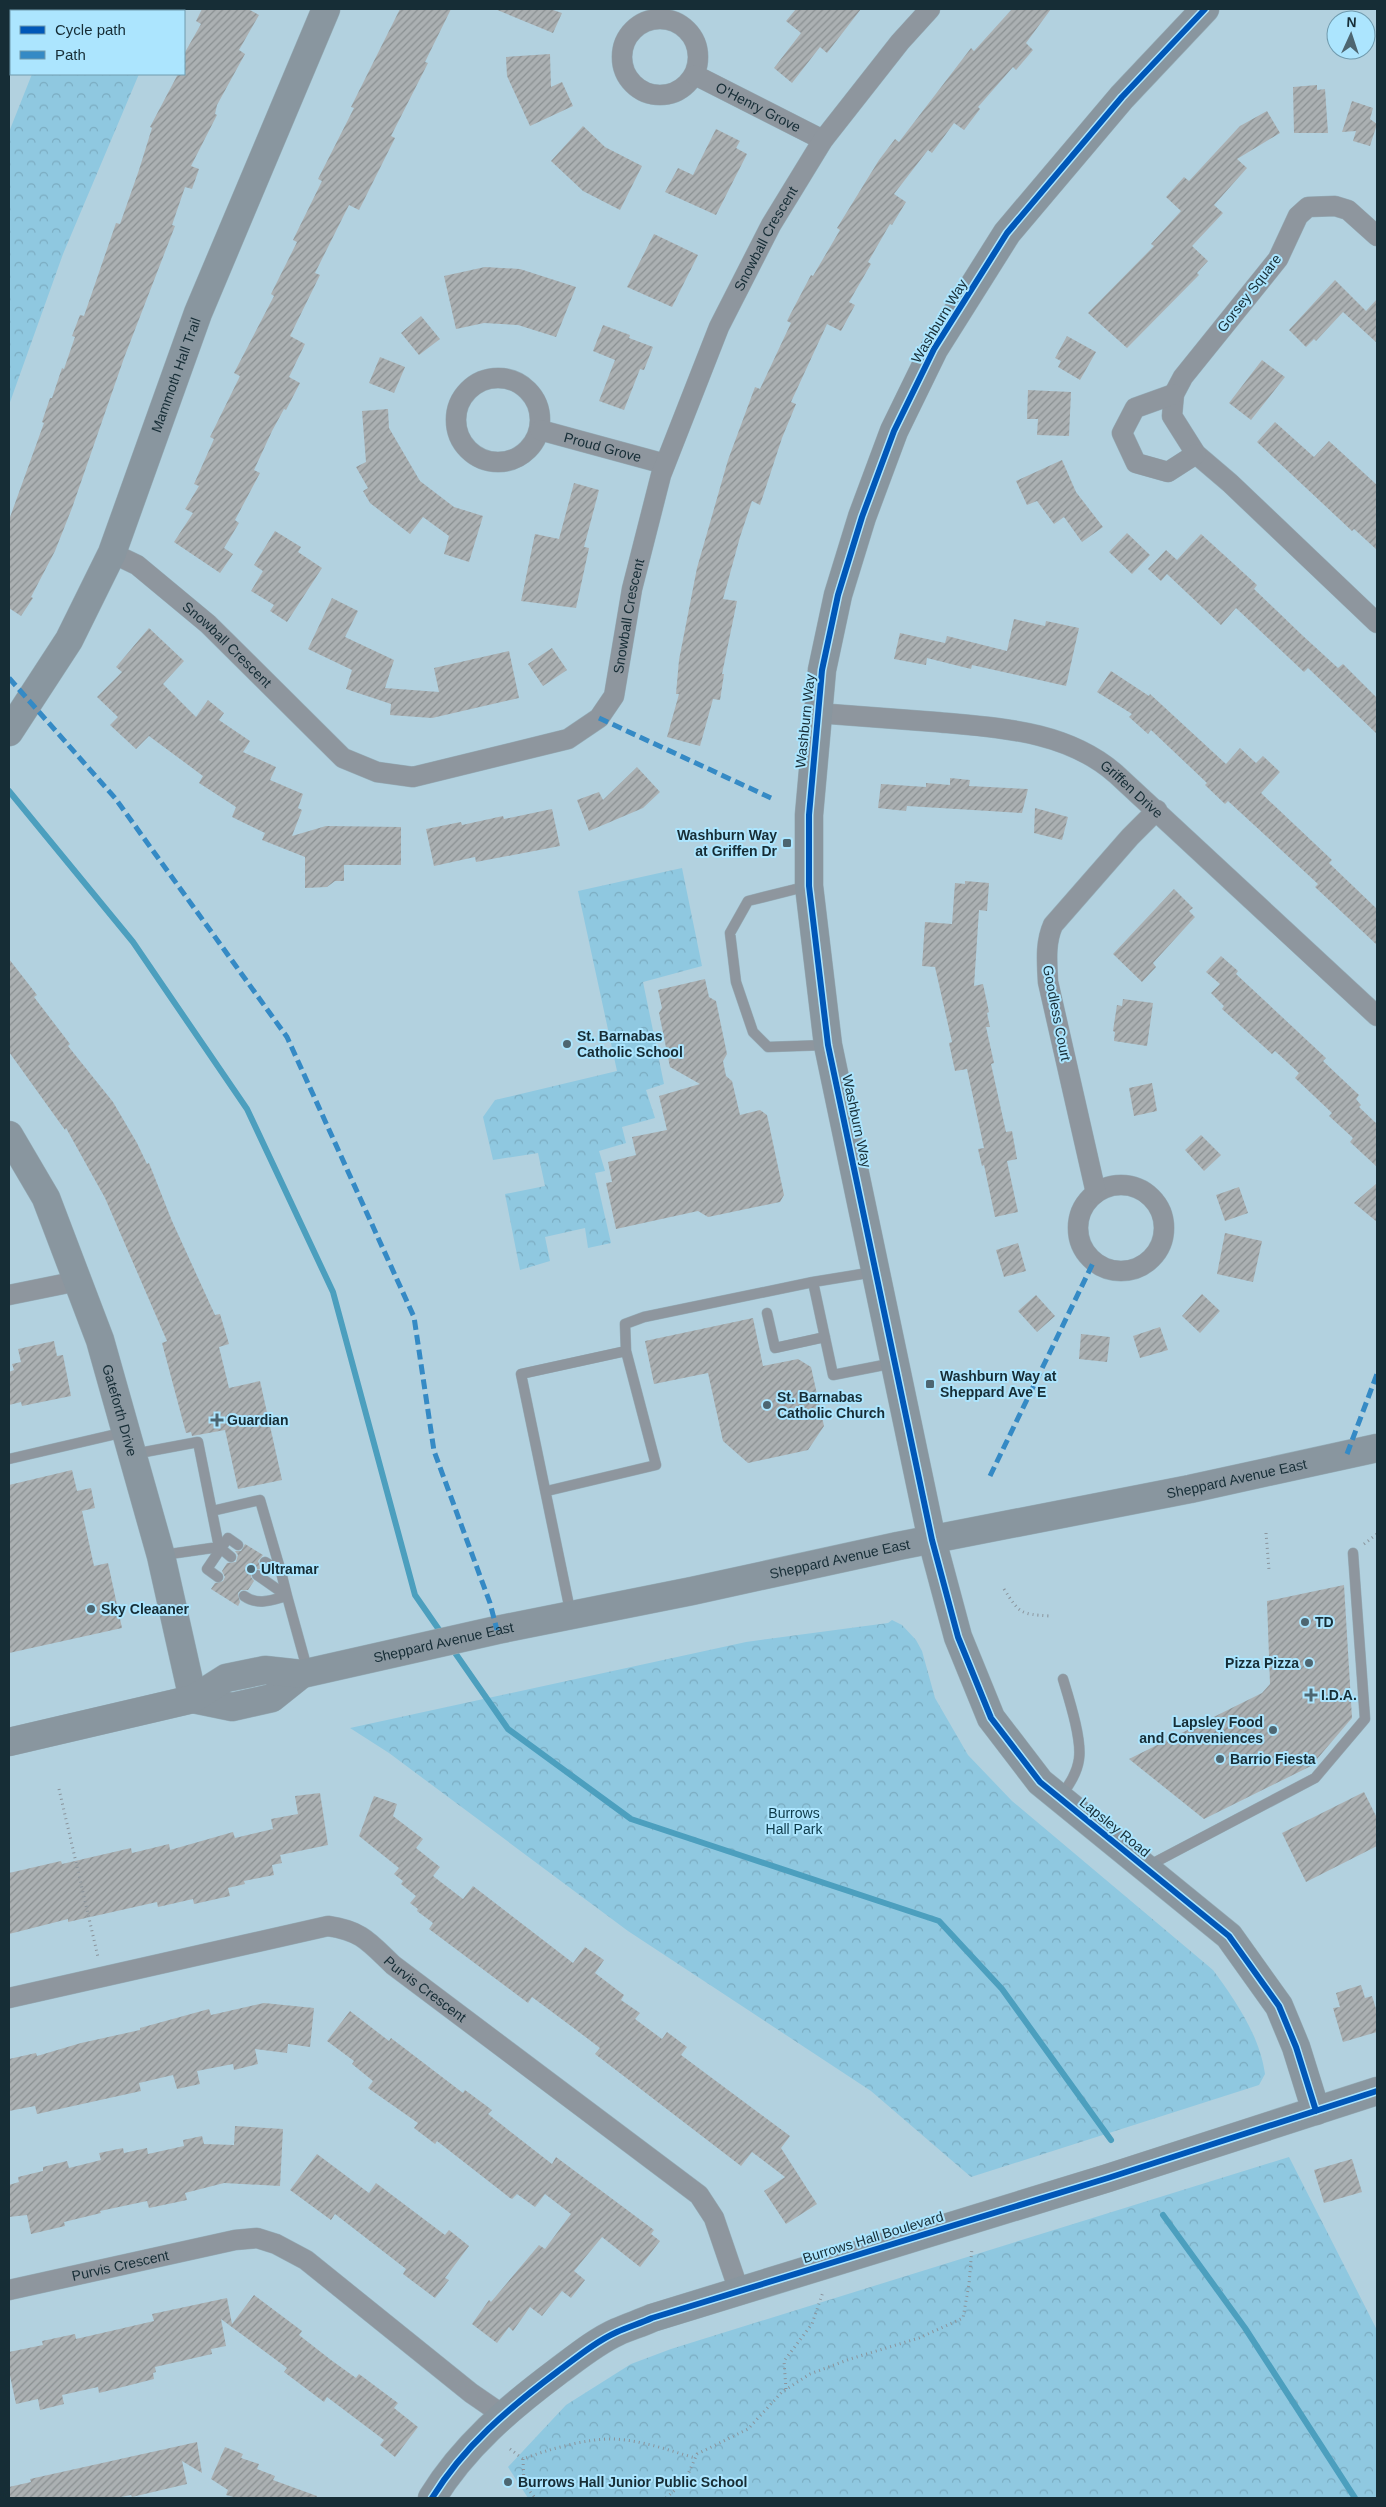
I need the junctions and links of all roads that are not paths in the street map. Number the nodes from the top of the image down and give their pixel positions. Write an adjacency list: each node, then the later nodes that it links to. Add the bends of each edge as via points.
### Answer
1 (326, 9): 11 (street, Mammoth Hall Trail, via 198,313)
2 (930, 9): 5 (street, Snowball Crescent)
3 (1205, 9): 13 (street, Washburn Way, via 1122,97 1008,233 934,349 894,431 862,517 838,595 822,670)
4 (695, 75): 5 (street, O'Henry Grove)
5 (823, 140): 10 (street, Snowball Crescent, via 771,224 719,327)
6 (1377, 236): 7 (street, Gorsey Square, via 1348,210 1335,206 1308,207 1298,216 1278,259 1183,377)
7 (1174, 394): 9 (street, Gorsey Square, via 1172,416); 9 (street, via 1135,408 1122,433 1136,463 1168,472)
8 (540, 430): 8 (street, via 539,406 525,386 502,377 478,381 460,398 454,422 462,445 482,460 506,463 528,451); 10 (street, Proud Grove)
9 (1196, 454): 12 (street, Gorsey Square)
10 (665, 464): 11 (street, Snowball Crescent, via 632,589 614,696 599,718 568,739 413,777 376,772 343,758 208,624 137,565)
11 (112, 553): 14 (street, Mammoth Hall Trail, via 69,640)
12 (1377, 624)
13 (817, 714): 15 (street, Griffen Drive, via 1006,728 1048,737 1080,748 1104,763); 16 (street, Washburn Way, via 808,833)
14 (9, 732)
15 (1156, 810): 17 (street, Griffen Drive); 20 (street, Goodless Court, via 1130,836 1048,936 1048,982)
16 (809, 886): 18 (street, Washburn Way); 18 (lane, via 748,901 730,933 736,982 754,1032 768,1047)
17 (1377, 1016)
18 (828, 1045): 21 (street, Washburn Way)
19 (9, 1134): 22 (street, Gateforth Drive, via 46,1198)
20 (1096, 1193): 20 (street, via 1080,1213 1079,1240 1085,1252 1107,1268 1136,1268 1148,1261 1158,1250 1163,1236 1164,1221 1159,1207 1138,1188 1109,1186)
21 (876, 1272): 23 (lane); 28 (street, Washburn Way)
22 (78, 1281): 24 (street); 29 (street, Gateforth Drive, via 100,1340)
23 (814, 1282): 26 (lane); 27 (lane, via 644,1317 625,1324)
24 (9, 1295)
25 (767, 1313): 26 (lane, via 776,1348)
26 (825, 1336): 28 (lane, via 833,1375)
27 (626, 1351): 32 (lane, via 521,1374); 32 (lane, via 656,1465)
28 (895, 1362): 34 (street, Washburn Way)
29 (130, 1443): 31 (lane); 33 (lane, via 198,1442); 38 (street, Gateforth Drive)
30 (1377, 1448): 34 (street, Sheppard Avenue East)
31 (9, 1459)
32 (547, 1491): 46 (lane)
33 (212, 1510): 36 (lane); 41 (lane, via 260,1500)
34 (932, 1540): 46 (street, Sheppard Avenue East); 51 (street, Lapsley Road, via 958,1637 991,1718 1040,1782)
35 (238, 1545): 36 (lane, via 228,1538)
36 (219, 1547): 38 (lane); 39 (lane); 43 (lane, via 207,1568)
37 (1353, 1553): 52 (lane, via 1365,1719 1315,1778)
38 (161, 1556): 49 (street, Gateforth Drive)
39 (231, 1557)
40 (266, 1562): 41 (lane)
41 (281, 1572): 45 (lane)
42 (257, 1575): 45 (lane)
43 (218, 1577)
44 (244, 1596): 45 (lane, via 251,1601 264,1602)
45 (287, 1596): 47 (lane)
46 (571, 1615): 47 (street, Sheppard Avenue East)
47 (305, 1673): 49 (street, Sheppard Avenue East, via 272,1698 232,1708)
48 (1063, 1679): 51 (lane, via 1074,1720 1079,1758 1073,1778)
49 (193, 1699): 50 (street, Sheppard Avenue East)
50 (9, 1742)
51 (1060, 1798): 52 (street, Lapsley Road)
52 (1145, 1867): 55 (street, Lapsley Road, via 1229,1936 1279,2006)
53 (9, 1998): 57 (street, Purvis Crescent, via 328,1926 350,1929 364,1936 393,1965 699,2195 714,2218)
54 (1377, 2091): 55 (street, Burrows Hall Boulevard)
55 (1316, 2111): 57 (street, Burrows Hall Boulevard)
56 (9, 2290): 58 (street, Purvis Crescent, via 204,2246 257,2238 306,2260)
57 (739, 2291): 58 (street, Burrows Hall Boulevard, via 616,2332 583,2352)
58 (503, 2415): 59 (street, Burrows Hall Boulevard, via 484,2431)
59 (432, 2498)

